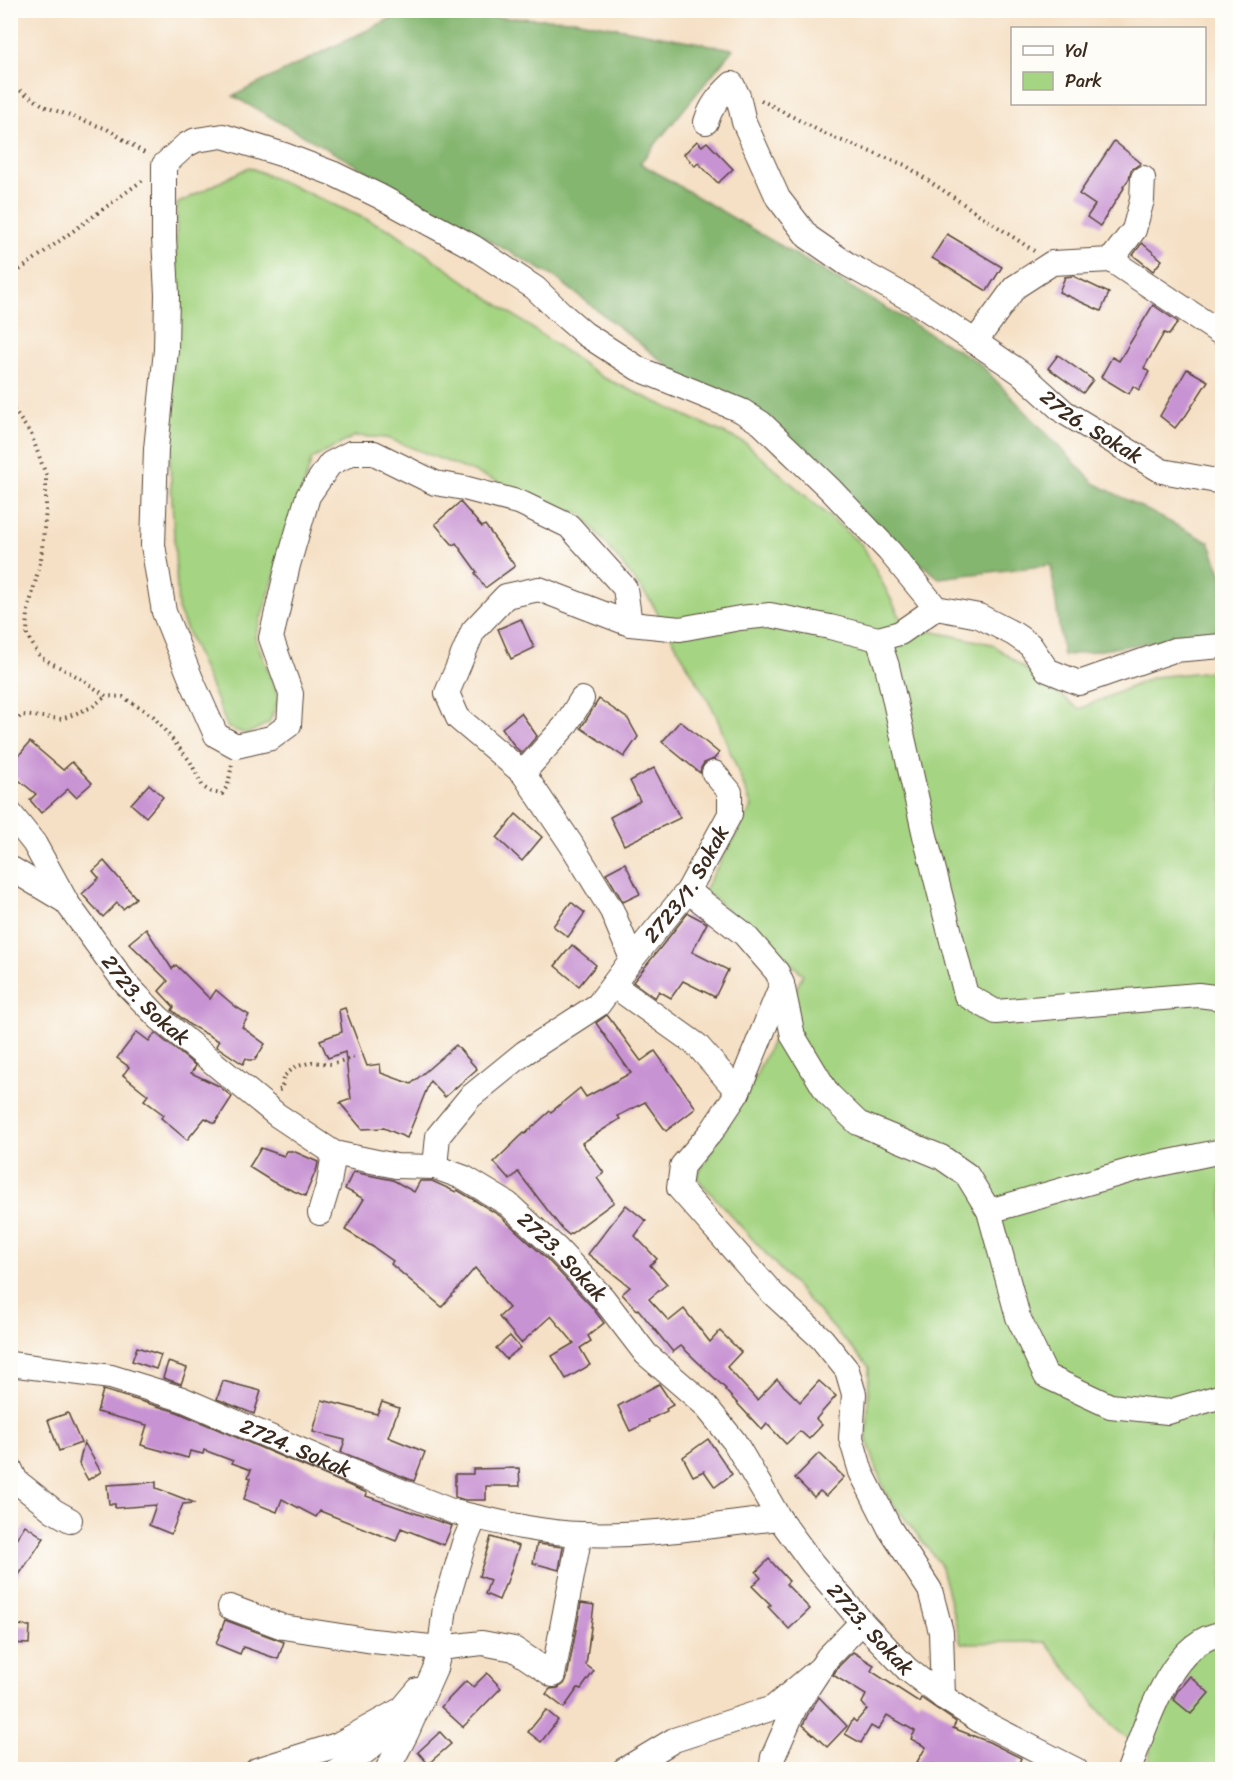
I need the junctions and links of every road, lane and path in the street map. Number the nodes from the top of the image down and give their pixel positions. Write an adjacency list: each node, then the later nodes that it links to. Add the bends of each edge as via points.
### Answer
1 (10, 84): 4 (path, via 46,106 107,129)
2 (760, 99): 7 (path, via 827,135 905,165)
3 (706, 122): 10 (street, 2726. Sokak, via 720,95 732,84 744,122 778,198 808,237)
4 (164, 165): 8 (path); 13 (street, via 196,140 224,136 334,174 473,247 535,288 585,334 639,369 742,411 761,423 889,551); 20 (street, via 166,350 156,448 153,545 164,612 190,679 216,735)
5 (1143, 178): 6 (street, via 1134,230)
6 (1111, 260): 7 (street); 9 (street)
7 (1052, 263): 10 (street, via 1015,287)
8 (10, 277)
9 (1222, 334)
10 (975, 342): 12 (street, 2726. Sokak, via 1021,373 1065,412 1162,471)
11 (10, 405): 17 (path, via 31,434 46,475 41,559 28,611 27,635 39,657)
12 (1222, 482)
13 (936, 608): 15 (street, via 900,633); 16 (street, via 979,616 1014,634 1030,645 1047,670 1079,683 1174,650)
14 (630, 624): 15 (street, via 680,629 770,615); 20 (street, via 625,588 569,526 521,503 435,483 374,453 351,453 330,464 308,496 273,627 271,638 291,694 289,725 271,738); 21 (street, via 539,589 506,596 473,631 447,693 458,718)
15 (878, 639): 30 (street, via 966,995 996,1012 1198,995)
16 (1222, 646)
17 (106, 696): 19 (path, via 92,707 62,719 21,715); 20 (path, via 123,697 153,716 190,761 203,787 211,792 222,794 228,785)
18 (582, 699): 21 (street, via 565,726)
19 (10, 726)
20 (236, 746)
21 (523, 773): 27 (street, via 612,911)
22 (714, 773): 25 (street, 2723/1. Sokak, via 730,792 730,814)
23 (10, 813): 26 (street, 2723. Sokak, via 34,843)
24 (10, 868): 26 (street)
25 (688, 891): 27 (street, 2723/1. Sokak); 28 (street, via 744,934 777,972)
26 (67, 903): 33 (street, 2723. Sokak, via 126,984 159,1018)
27 (632, 959): 29 (street, 2723/1. Sokak)
28 (782, 984): 32 (street); 37 (street, via 794,1036 828,1094 858,1123 940,1157 967,1174)
29 (613, 985): 32 (street, via 697,1046); 36 (street, 2723/1. Sokak, via 598,1005 525,1053 470,1097 438,1136)
30 (1222, 998)
31 (357, 1056): 33 (path, via 332,1064 312,1062 296,1067 283,1077 282,1089)
32 (738, 1092): 51 (street, via 682,1166 680,1188 772,1293 822,1339 847,1370 854,1394 851,1438 861,1472 890,1529 930,1590 940,1632)
33 (259, 1100): 35 (street, 2723. Sokak)
34 (1222, 1151): 37 (street, via 1136,1169)
35 (334, 1153): 36 (street, 2723. Sokak, via 396,1166); 38 (street)
36 (435, 1167): 43 (street, 2723. Sokak, via 465,1178 508,1204 556,1248 603,1298 646,1354 704,1404 734,1442)
37 (989, 1211): 40 (street, via 1018,1317 1046,1376 1110,1406 1168,1412)
38 (320, 1213)
39 (10, 1364): 42 (street, 2724. Sokak, via 111,1377 182,1399 334,1465)
40 (1222, 1396)
41 (10, 1468): 44 (street, via 16,1481)
42 (475, 1517): 45 (street, 2724. Sokak); 49 (street, via 445,1607)
43 (779, 1518): 45 (street, 2724. Sokak, via 624,1534); 47 (street, 2723. Sokak)
44 (70, 1520)
45 (580, 1534): 49 (street, via 553,1675 514,1649 482,1643)
46 (230, 1606): 49 (street, via 283,1627 373,1641)
47 (862, 1622): 50 (street); 51 (street, 2723. Sokak, via 907,1669)
48 (1222, 1634): 59 (street, via 1206,1639 1174,1668 1159,1694)
49 (438, 1659): 52 (street); 55 (street)
50 (822, 1666): 56 (street, via 773,1708 674,1740); 57 (street, via 795,1707)
51 (943, 1697): 58 (street, 2723. Sokak, via 982,1722)
52 (402, 1709): 53 (street, via 337,1745); 54 (street, via 388,1732)
53 (257, 1770)
54 (338, 1770)
55 (387, 1770)
56 (624, 1770)
57 (771, 1770)
58 (1076, 1770)
59 (1129, 1770)

